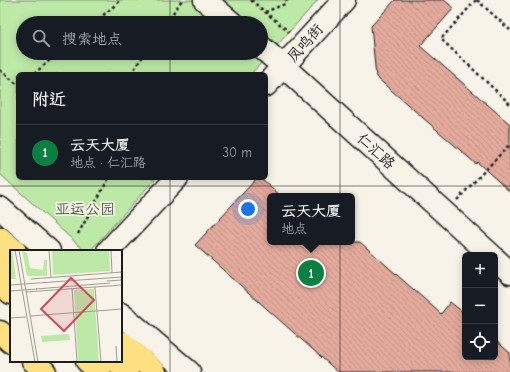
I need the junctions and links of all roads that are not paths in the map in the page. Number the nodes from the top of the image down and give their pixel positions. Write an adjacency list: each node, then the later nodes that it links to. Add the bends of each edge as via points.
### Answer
1 (205, 0): 3 (street)
2 (344, 0): 5 (street, 凤鸣街)
3 (224, 16)
4 (268, 53): 5 (street, 仁汇路)
5 (284, 66): 6 (street, 凤鸣街); 13 (street, 仁汇路)
6 (268, 83)
7 (175, 180): 12 (street)
8 (0, 208): 11 (street)
9 (0, 238): 10 (main road)
10 (14, 250)
11 (48, 250)
12 (109, 250)
13 (488, 252)
14 (0, 259): 16 (main road)
15 (498, 262): 17 (street)
16 (10, 267)
17 (510, 273)
18 (0, 283): 19 (main road)
19 (10, 292)
20 (122, 315): 31 (street)
21 (0, 332): 22 (main road)
22 (10, 341)
23 (122, 343): 30 (main road)
24 (34, 362): 27 (main road)
25 (88, 362): 28 (main road)
26 (116, 362): 29 (main road)
27 (45, 372)
28 (100, 372)
29 (128, 372)
30 (155, 372)
31 (189, 372)

